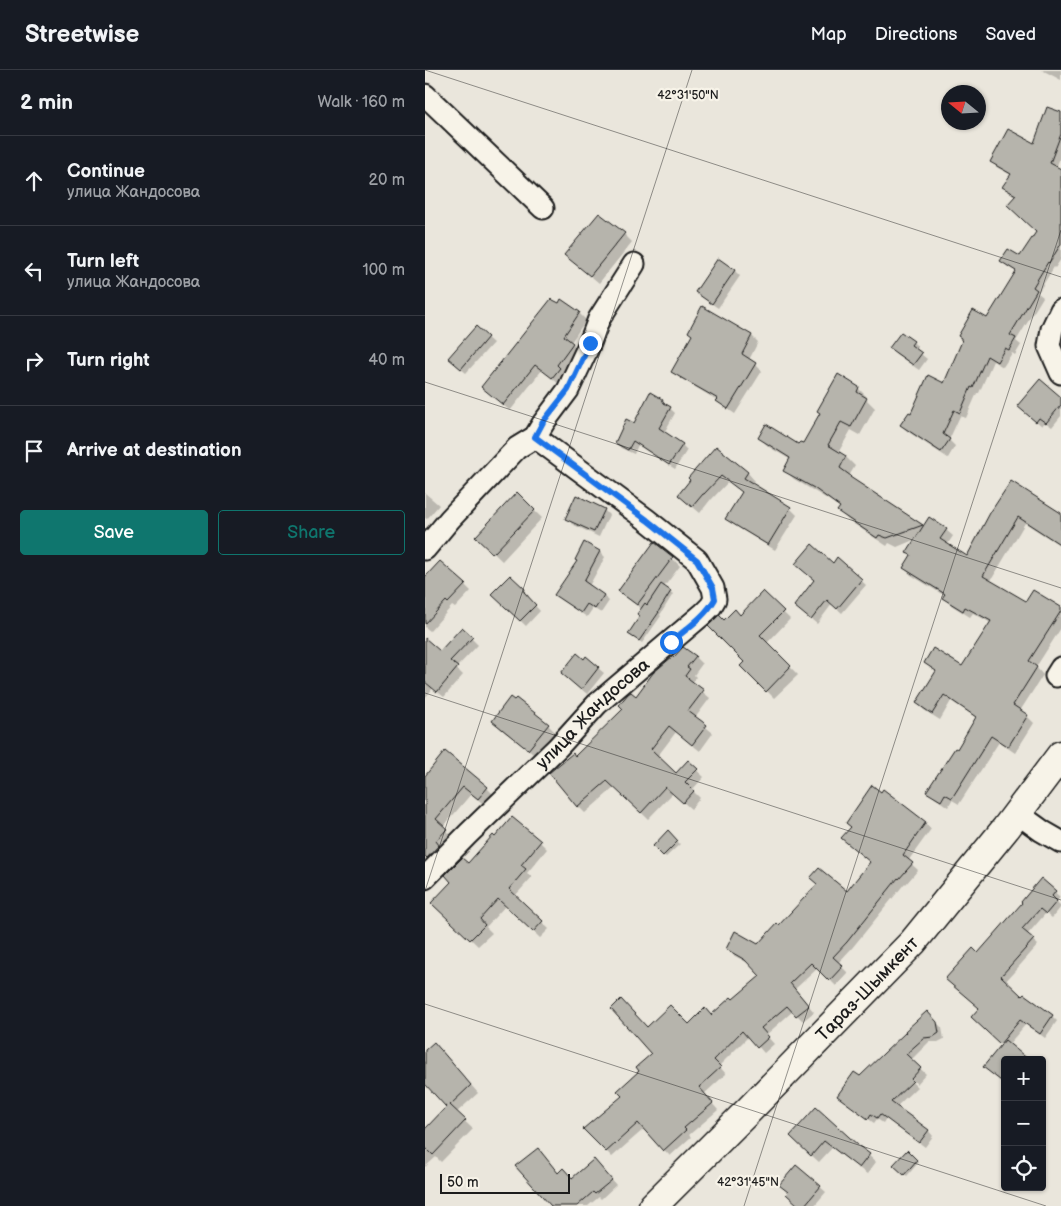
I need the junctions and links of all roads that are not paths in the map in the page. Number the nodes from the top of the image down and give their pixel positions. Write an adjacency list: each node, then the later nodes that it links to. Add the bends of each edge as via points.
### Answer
1 (425, 95): 2 (street)
2 (543, 208)
3 (634, 264): 6 (street, via 599,319 568,390)
4 (1061, 310): 5 (street, via 1051,328 1049,346)
5 (1061, 373)
6 (535, 437): 7 (street, via 517,448); 11 (street, улица Жандосова, via 697,560 713,588 715,599 704,613 597,704)
7 (425, 549)
8 (1061, 755): 9 (main road, Тараз-Шымкент)
9 (1017, 813): 10 (street); 12 (main road, Тараз-Шымкент, via 913,942)
10 (1061, 842)
11 (425, 878)
12 (653, 1206)

